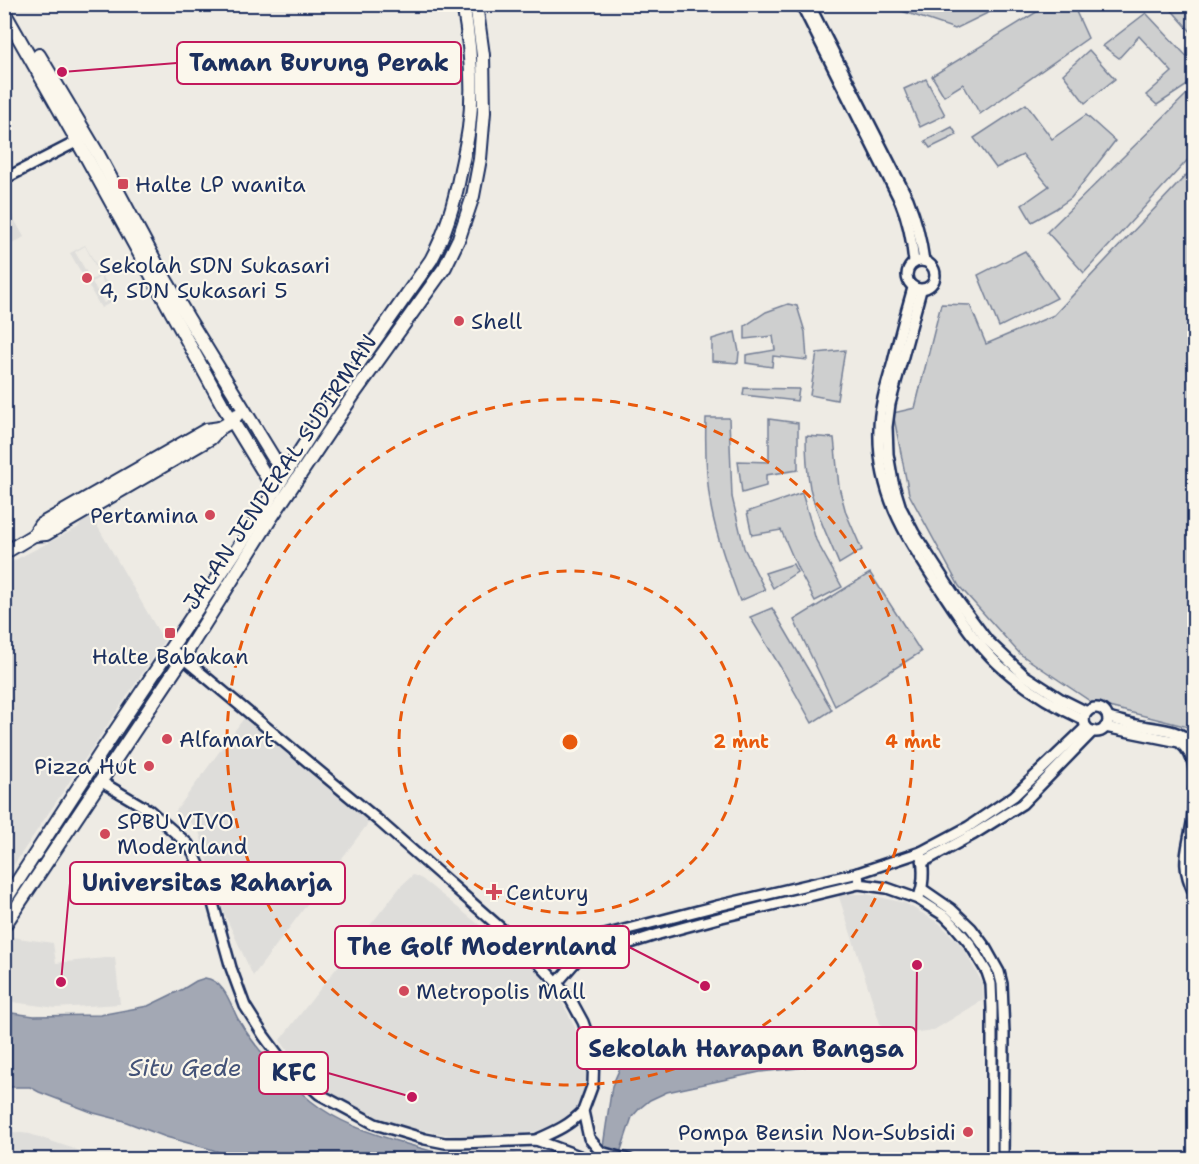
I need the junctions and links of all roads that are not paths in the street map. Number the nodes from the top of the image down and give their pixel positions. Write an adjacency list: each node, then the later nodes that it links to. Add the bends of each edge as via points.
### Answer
1 (10, 4): 11 (main road, via 160,270)
2 (463, 4): 15 (main road, JALAN JENDERAL SUDIRMAN, via 470,66 469,128 446,230 431,260)
3 (476, 4): 19 (main road, JALAN JENDERAL SUDIRMAN, via 483,55 484,112 474,196 459,238 446,267 271,518)
4 (801, 4): 9 (street, via 900,201)
5 (809, 4): 9 (street, via 908,199 919,228)
6 (4, 12): 7 (main road)
7 (78, 141): 8 (street); 12 (main road)
8 (4, 179)
9 (919, 262): 10 (street, via 911,264 906,276); 10 (street, via 933,267 935,279 927,288)
10 (917, 289): 20 (street, via 887,427 891,473 901,508 958,601 987,640 1024,675 1061,699)
11 (242, 405): 12 (main road); 13 (main road)
12 (232, 421): 14 (main road); 17 (main road, via 168,464 46,534 34,536)
13 (271, 454): 14 (main road); 15 (main road)
14 (259, 467): 16 (main road)
15 (284, 475): 16 (main road, JALAN JENDERAL SUDIRMAN)
16 (275, 491): 18 (main road, JALAN JENDERAL SUDIRMAN)
17 (4, 553)
18 (171, 649): 19 (street); 34 (main road, JALAN JENDERAL SUDIRMAN)
19 (183, 658): 24 (main road, JALAN JENDERAL SUDIRMAN); 38 (street, via 379,821)
20 (1087, 723): 21 (street, via 1102,730); 21 (street, via 1090,709 1100,708); 27 (street, via 1022,804 975,834)
21 (1107, 723): 22 (street, via 1179,733); 23 (street, via 1179,742 1188,751)
22 (1194, 745)
23 (1194, 769)
24 (100, 781): 35 (main road, JALAN JENDERAL SUDIRMAN); 41 (street, via 149,810 188,844 207,882 245,1006 281,1059 319,1094 375,1124 425,1139 446,1143)
25 (1194, 789): 32 (street, via 1185,860)
26 (1194, 847): 28 (street)
27 (922, 857): 29 (street); 31 (street)
28 (1194, 866)
29 (858, 873): 30 (street); 36 (street)
30 (859, 884): 33 (street); 37 (street, via 722,917)
31 (922, 889): 33 (street); 45 (street, via 971,928 999,972 1004,1034)
32 (1194, 893)
33 (918, 899): 44 (street, via 945,916 962,934 991,984)
34 (4, 902)
35 (4, 926)
36 (570, 945): 37 (street); 38 (street)
37 (577, 960): 39 (street)
38 (539, 963): 39 (street)
39 (557, 983): 40 (street, via 583,1022 594,1053 593,1084)
40 (583, 1111): 41 (street, via 573,1122); 42 (street, via 589,1138 601,1152)
41 (536, 1140): 43 (street)
42 (626, 1159)
43 (590, 1160)
44 (992, 1160)
45 (1003, 1160)

